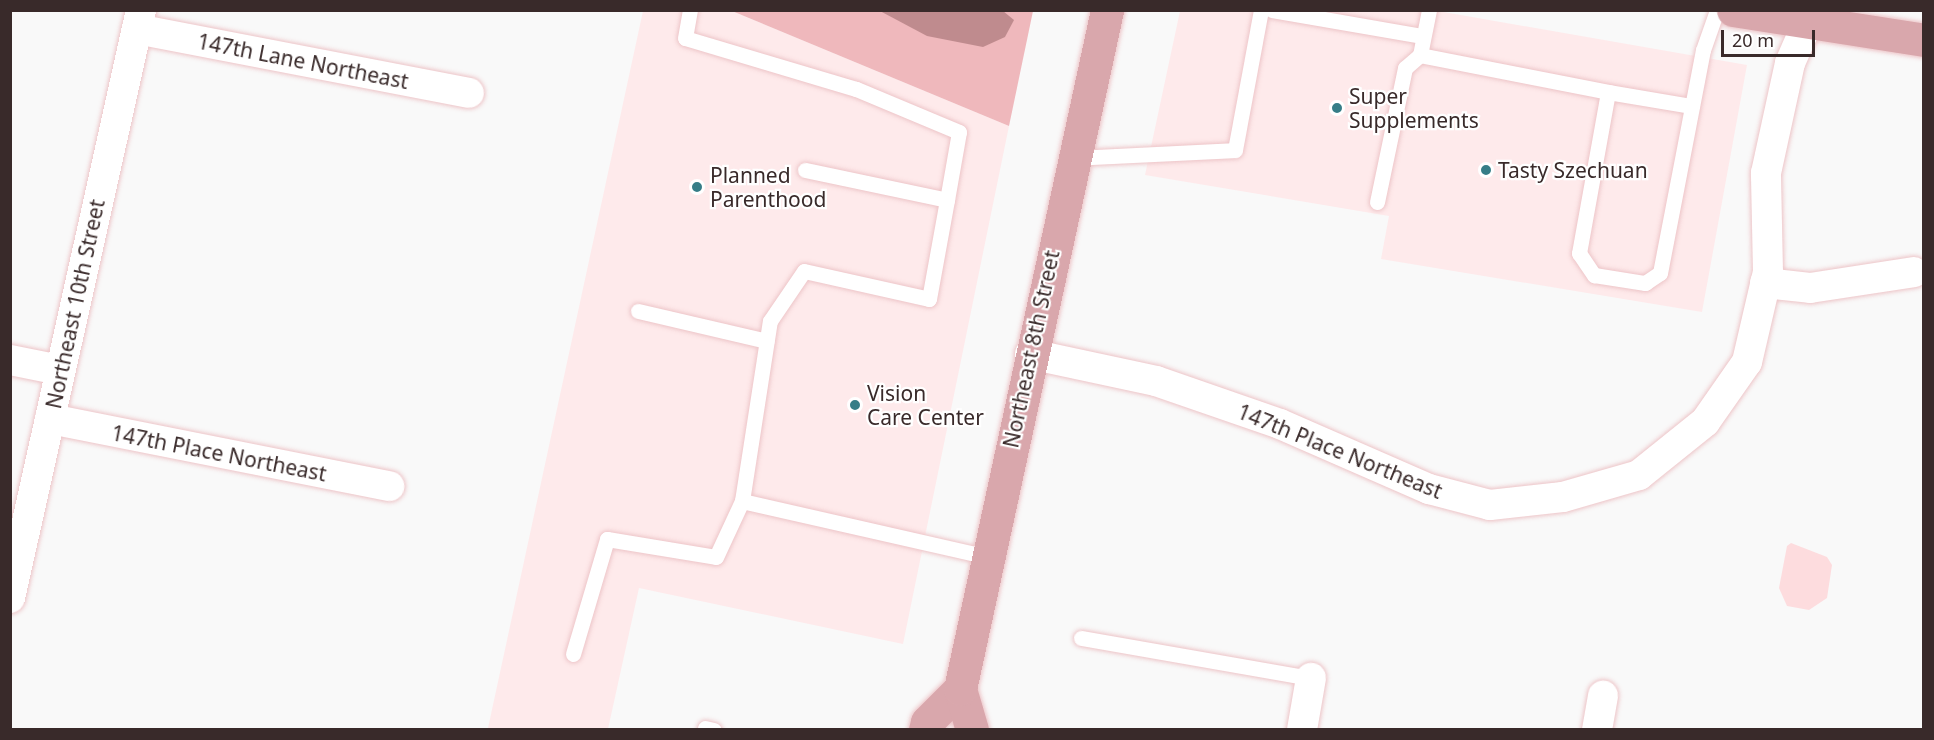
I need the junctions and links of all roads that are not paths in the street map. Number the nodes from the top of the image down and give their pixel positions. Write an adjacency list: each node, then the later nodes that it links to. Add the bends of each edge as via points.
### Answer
1 (690, 10): 18 (lane, via 685,39 856,89 959,132)
2 (1107, 10): 16 (main road, Northeast 8th Street)
3 (1261, 10): 16 (lane, via 1235,150)
4 (1272, 10): 10 (lane)
5 (1429, 10): 10 (lane)
6 (1717, 10): 15 (lane, via 1703,50)
7 (1733, 10): 9 (main road)
8 (139, 20): 13 (street, 147th Lane Northeast); 26 (street, Northeast 10th Street)
9 (1808, 22): 11 (main road); 21 (street, via 1790,63 1766,173)
10 (1424, 36): 12 (lane)
11 (1923, 40)
12 (1420, 55): 14 (lane); 19 (lane, via 1405,68)
13 (469, 93)
14 (1608, 93): 15 (lane); 15 (lane, via 1579,253 1594,275 1645,283 1660,273)
15 (1692, 106)
16 (1072, 158): 24 (main road, Northeast 8th Street)
17 (805, 170): 18 (lane)
18 (947, 200): 23 (lane, via 929,299 804,271 770,321)
19 (1377, 202)
20 (1914, 272): 21 (street, via 1810,288)
21 (1765, 284): 24 (street, 147th Place Northeast, via 1747,362 1705,422 1639,475 1563,497 1490,505 1428,489 1280,424 1156,381)
22 (638, 311): 23 (lane)
23 (767, 340): 29 (lane)
24 (1030, 354): 30 (main road, Northeast 8th Street)
25 (10, 360): 26 (street)
26 (60, 370): 27 (street, Northeast 10th Street)
27 (50, 419): 28 (street, 147th Place Northeast); 31 (street, Northeast 10th Street)
28 (389, 486)
29 (741, 501): 30 (lane); 33 (lane, via 716,557 607,539)
30 (988, 557): 35 (main road, Northeast 8th Street)
31 (10, 598)
32 (1081, 638): 34 (lane)
33 (573, 654)
34 (1311, 678): 39 (street)
35 (960, 689): 37 (main road, via 927,722); 38 (main road, Northeast 8th Street)
36 (1604, 696): 40 (street)
37 (926, 729)
38 (972, 729)
39 (1302, 729)
40 (1597, 729)

